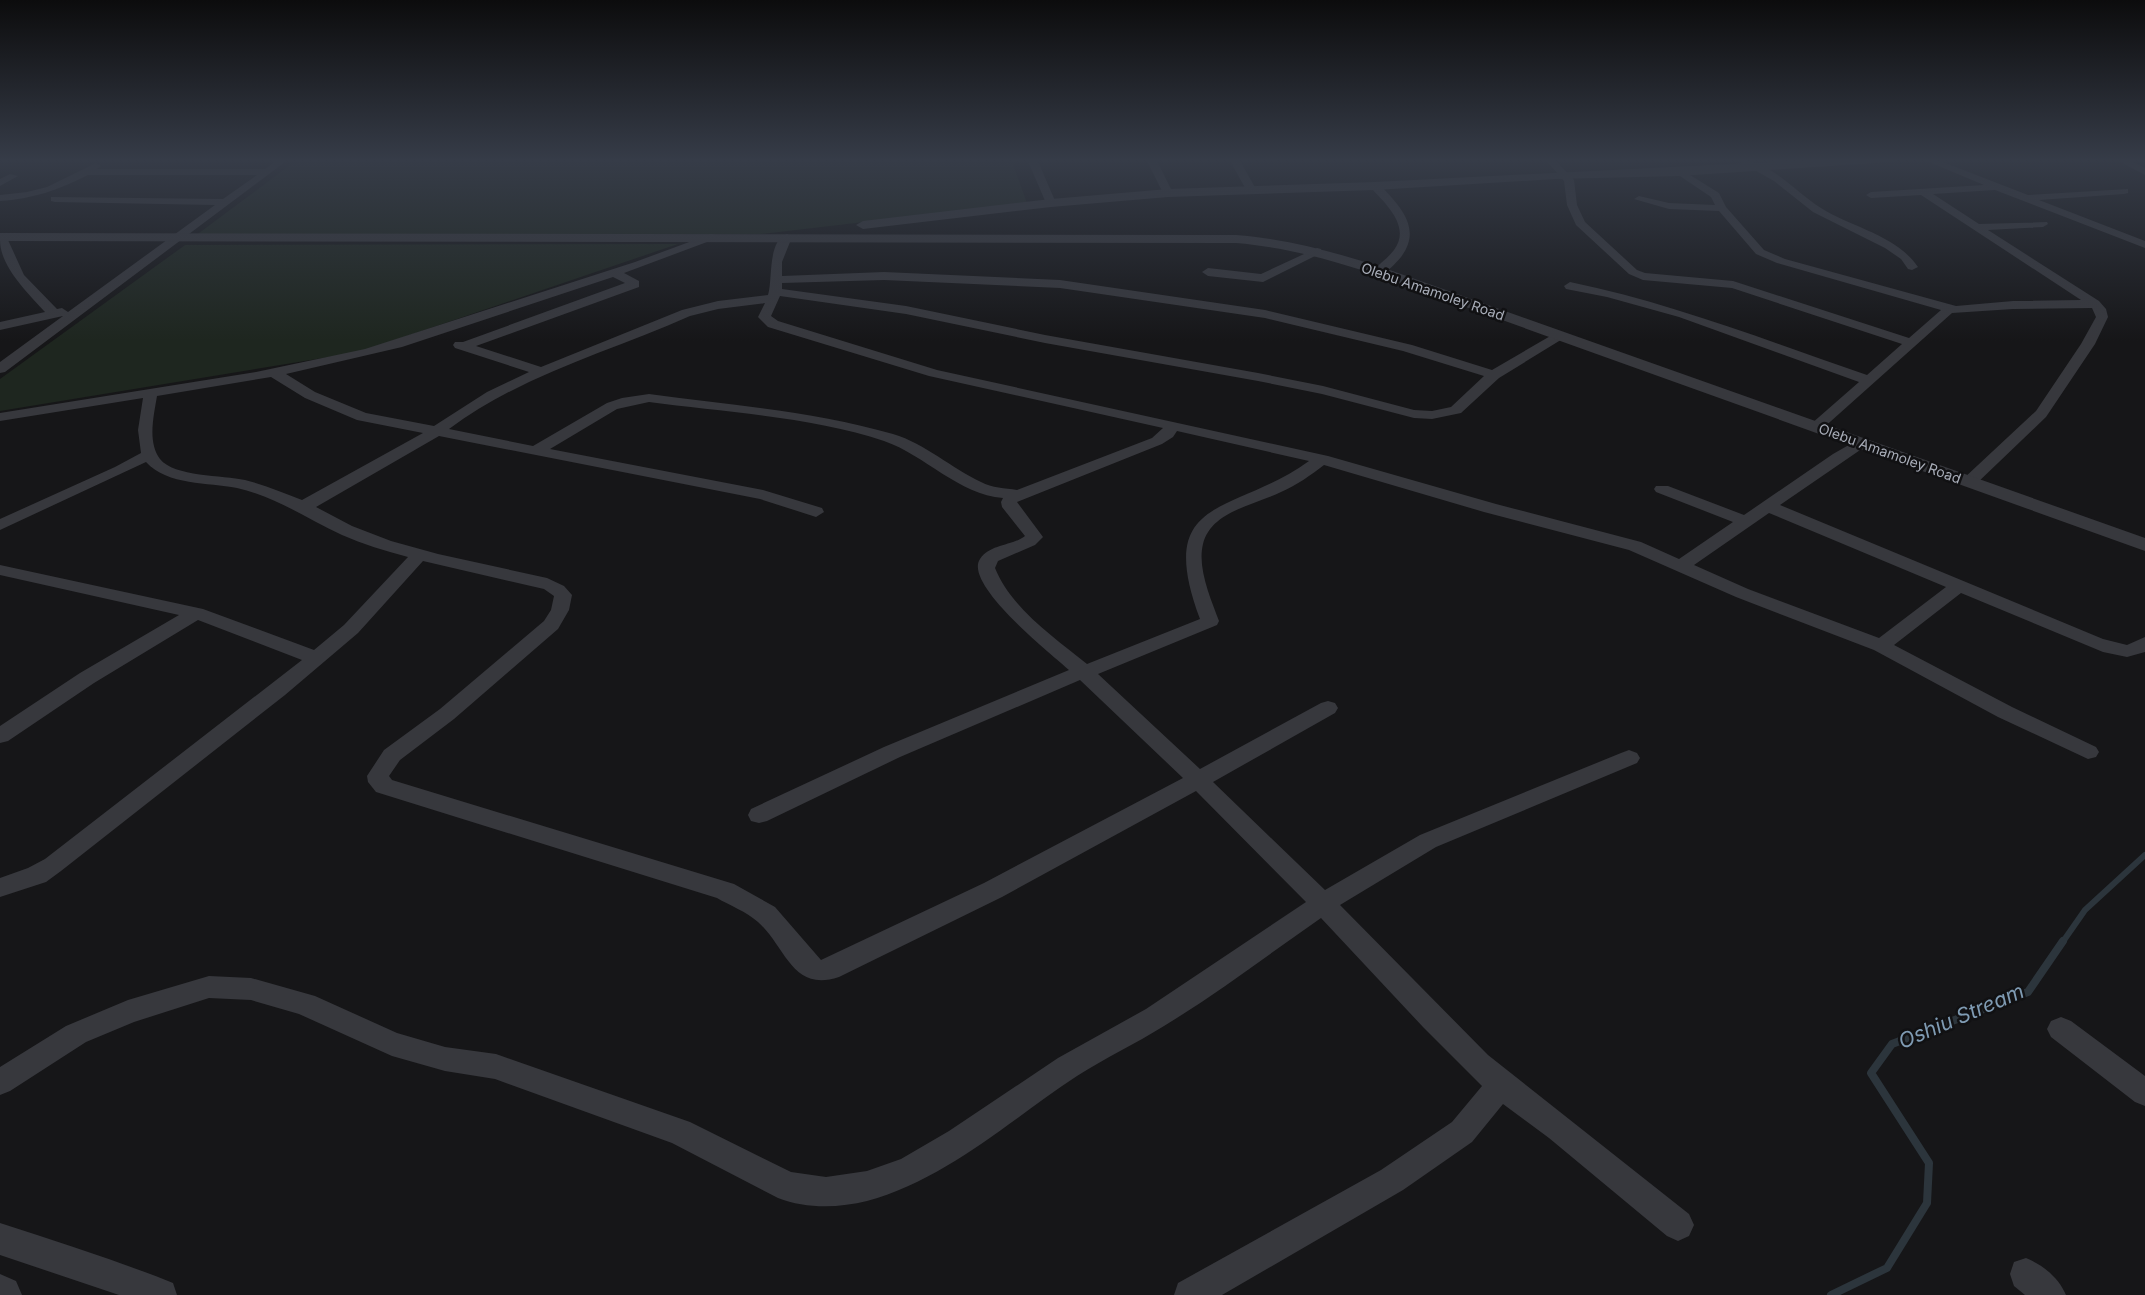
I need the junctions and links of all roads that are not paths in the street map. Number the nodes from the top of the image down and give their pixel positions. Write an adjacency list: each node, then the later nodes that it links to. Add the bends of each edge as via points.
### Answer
1 (202, 219): 13 (street)
2 (920, 219): 12 (street)
3 (1402, 219): 18 (street, via 1400,252)
4 (1578, 219): 30 (street, via 1638,275 1733,285)
5 (1732, 219): 25 (street, via 1766,256)
6 (1836, 219): 17 (street, via 1889,246 1905,257)
7 (1966, 219): 10 (street)
8 (2082, 219): 15 (street)
9 (2043, 224): 10 (street)
10 (1978, 227): 23 (street)
11 (711, 237): 12 (street, Olebu Amamoley Road); 13 (street, Olebu Amamoley Road); 20 (street)
12 (780, 237): 16 (street, Olebu Amamoley Road, via 1236,239); 22 (street)
13 (177, 238): 14 (street, Olebu Amamoley Road); 24 (street)
14 (1, 240): 26 (street, via 19,276)
15 (2145, 245)
16 (1317, 251): 18 (street, Olebu Amamoley Road); 19 (street, via 1263,278)
17 (1911, 267)
18 (1379, 271): 29 (street, Olebu Amamoley Road)
19 (1208, 272)
20 (615, 273): 28 (street); 31 (street, via 635,284)
21 (1570, 286): 36 (street, via 1660,309)
22 (776, 290): 34 (street, via 686,313); 35 (street, via 884,276 1060,284 1265,314 1407,348); 35 (street, via 906,310 1258,377 1414,414 1456,410); 39 (street, via 764,317 784,327 934,373)
23 (2095, 304): 25 (street); 46 (street, via 2102,316 2098,326 2042,414)
24 (81, 307): 26 (street); 32 (street)
25 (1949, 309): 30 (street)
26 (54, 314): 27 (street)
27 (0, 326)
28 (432, 333): 31 (street); 33 (street, via 346,358)
29 (1559, 335): 35 (street); 40 (street, Olebu Amamoley Road)
30 (1912, 343): 36 (street)
31 (463, 346): 34 (street)
32 (0, 369)
33 (272, 372): 37 (street); 41 (street, via 310,395 362,417)
34 (544, 372): 41 (street, via 484,397)
35 (1494, 375)
36 (1868, 380): 40 (street)
37 (151, 392): 38 (street); 44 (street, via 145,422)
38 (0, 417)
39 (1172, 424): 45 (street); 48 (street, via 1168,434 1157,441)
40 (1816, 427): 42 (street, Olebu Amamoley Road)
41 (436, 432): 43 (street); 50 (street)
42 (1861, 443): 46 (street, Olebu Amamoley Road); 49 (street)
43 (537, 450): 48 (street, via 612,406 649,398 792,417 889,438 921,451 976,486 999,494); 51 (street, via 763,495)
44 (150, 454): 50 (street, via 158,466 179,474 241,484); 53 (street)
45 (1322, 459): 56 (street, via 1605,537); 63 (street, via 1298,477 1205,523 1194,544 1193,557 1210,621)
46 (1969, 482): 54 (street, Olebu Amamoley Road)
47 (1662, 489): 52 (street)
48 (1015, 494): 63 (street, via 1010,508 1034,537 1028,543 994,555 986,564 988,576 1014,609)
49 (1768, 506): 52 (street); 58 (street)
50 (303, 507): 55 (street, via 350,532)
51 (816, 512)
52 (1747, 522): 56 (street)
53 (0, 525)
54 (2145, 545)
55 (420, 554): 62 (street, via 351,630); 69 (street, via 551,585 558,589 563,601 551,625 447,714 392,755 381,769 379,783 725,891 766,914 808,965 818,970 831,969 993,890)
56 (1682, 565): 61 (street, via 1742,593)
57 (0, 570): 59 (street)
58 (1958, 587): 60 (street, via 2124,652 2137,650); 61 (street)
59 (196, 613): 62 (street); 65 (street)
60 (2145, 643)
61 (1881, 646): 67 (street)
62 (316, 658): 71 (street, via 53,865)
63 (1085, 671): 69 (street); 70 (street, via 892,752)
64 (1328, 708): 69 (street)
65 (10, 719): 66 (street)
66 (0, 736)
67 (2088, 752)
68 (1629, 758): 72 (street, via 1428,841)
69 (1197, 779): 72 (street)
70 (759, 815)
71 (0, 888)
72 (1323, 903): 74 (street, via 1156,1017 1068,1067 960,1141 910,1170 867,1186 836,1191 789,1187 680,1132 496,1067 445,1059 392,1044 305,1004 251,989 208,987 128,1011 76,1034); 75 (street)
73 (2061, 1029): 76 (street)
74 (0, 1082)
75 (1502, 1086): 77 (street); 80 (street, via 1462,1132 1392,1180)
76 (2145, 1093)
77 (1678, 1225)
78 (0, 1239): 79 (street)
79 (161, 1295)
80 (1190, 1295)

